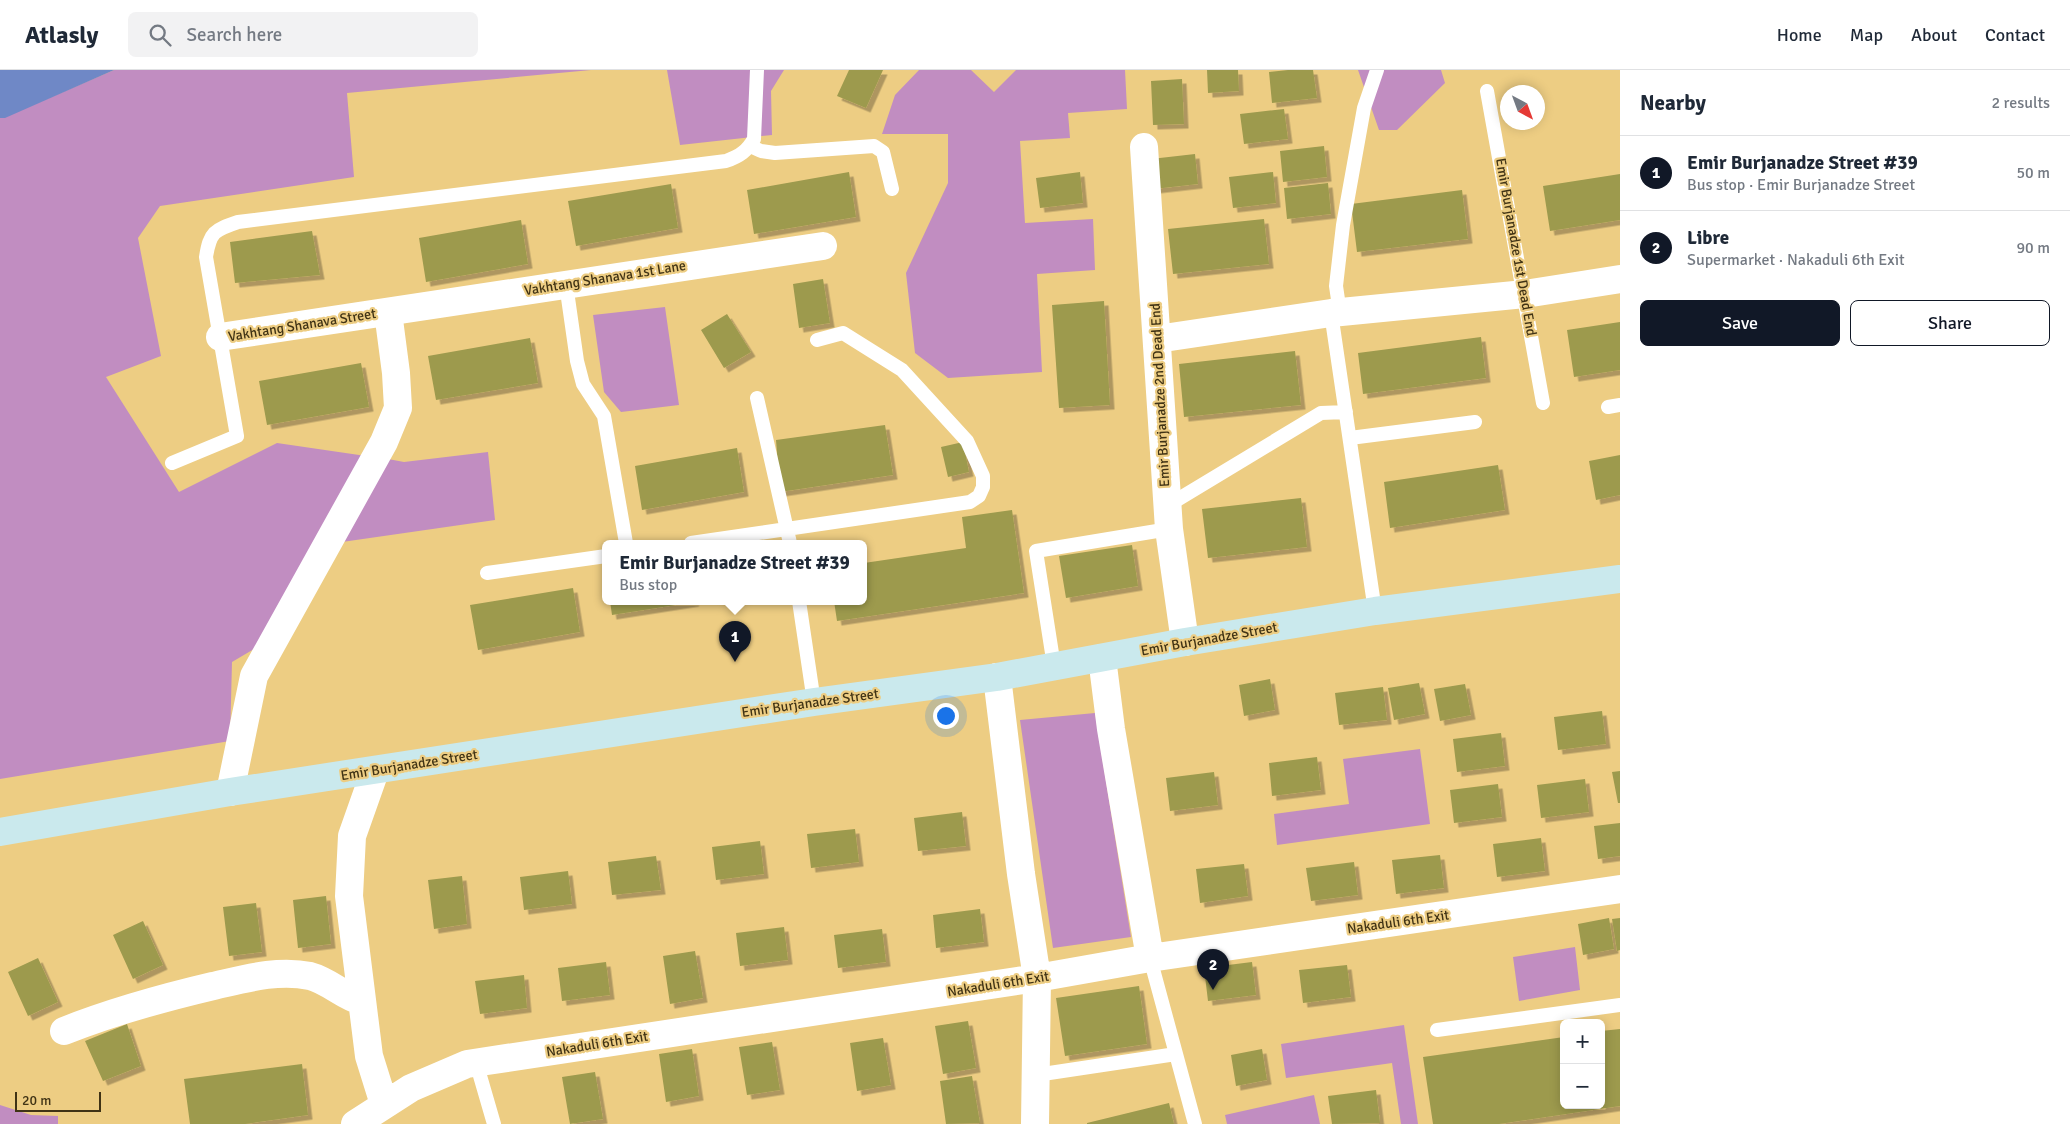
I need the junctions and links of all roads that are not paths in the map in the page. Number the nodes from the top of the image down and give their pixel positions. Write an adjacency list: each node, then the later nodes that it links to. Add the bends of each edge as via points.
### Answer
1 (757, 70): 4 (lane, via 754,139)
2 (1377, 70): 12 (lane, via 1364,108 1343,225)
3 (1487, 91): 10 (lane, Emir Burjanadze 1st Dead End)
4 (750, 146): 6 (lane, via 775,153 874,146 884,152); 13 (lane, Vakhtang Shanava Street, via 740,156 726,161 238,222 220,228 209,240 206,257)
5 (1144, 147): 14 (street, Emir Burjanadze 2nd Dead End)
6 (892, 188)
7 (823, 246): 9 (street, Vakhtang Shanava 1st Lane)
8 (1620, 279): 10 (street)
9 (566, 284): 11 (street, Vakhtang Shanava 1st Lane); 24 (lane, via 583,384 604,416)
10 (1525, 294): 12 (street); 17 (lane, Emir Burjanadze 1st Dead End)
11 (388, 312): 13 (street, Vakhtang Shanava Street); 38 (street, Vakhtang Shanava Street, via 398,408 384,442 254,676)
12 (1336, 313): 14 (street); 18 (lane)
13 (220, 337): 21 (lane, via 237,436)
14 (1157, 339): 22 (street, Emir Burjanadze 2nd Dead End)
15 (817, 340): 23 (lane, via 843,333 902,370 967,442 983,476 983,487 979,496 970,502)
16 (757, 398): 23 (lane)
17 (1543, 403)
18 (1346, 412): 20 (lane); 22 (lane, via 1321,413)
19 (1475, 422): 20 (lane)
20 (1350, 438): 31 (lane)
21 (172, 463)
22 (1168, 518): 32 (street, Emir Burjanadze 2nd Dead End); 34 (lane, via 1036,551)
23 (787, 529): 25 (lane); 26 (lane)
24 (625, 540)
25 (712, 540)
26 (789, 540)
27 (602, 557): 28 (lane)
28 (487, 573)
29 (1620, 579): 31 (street, Emir Burjanadze Street)
30 (800, 605): 36 (lane)
31 (1375, 611): 32 (street, Emir Burjanadze Street)
32 (1185, 642): 33 (street, Emir Burjanadze Street)
33 (1102, 658): 34 (street, Emir Burjanadze Street); 41 (street)
34 (1054, 666): 35 (street, Emir Burjanadze Street)
35 (997, 677): 36 (street, Emir Burjanadze Street); 42 (street)
36 (814, 702): 37 (street, Emir Burjanadze Street)
37 (375, 770): 38 (street, Emir Burjanadze Street); 43 (street, via 352,836 349,896)
38 (230, 792): 39 (street, Emir Burjanadze Street)
39 (0, 832)
40 (1620, 889): 41 (street, Nakaduli 6th Exit)
41 (1150, 958): 42 (street, Nakaduli 6th Exit); 47 (lane)
42 (1037, 978): 48 (street, Nakaduli 6th Exit); 49 (street)
43 (361, 1001): 46 (street, via 312,976 290,973 138,1004); 50 (street, via 369,1056)
44 (1620, 1005): 45 (lane)
45 (1437, 1030)
46 (64, 1031)
47 (1176, 1054): 49 (lane); 54 (lane)
48 (476, 1062): 50 (street, Nakaduli 6th Exit, via 442,1073); 52 (lane)
49 (1036, 1074): 53 (street)
50 (384, 1104): 51 (street, Nakaduli 6th Exit)
51 (355, 1124)
52 (494, 1124)
53 (1035, 1124)
54 (1195, 1124)

